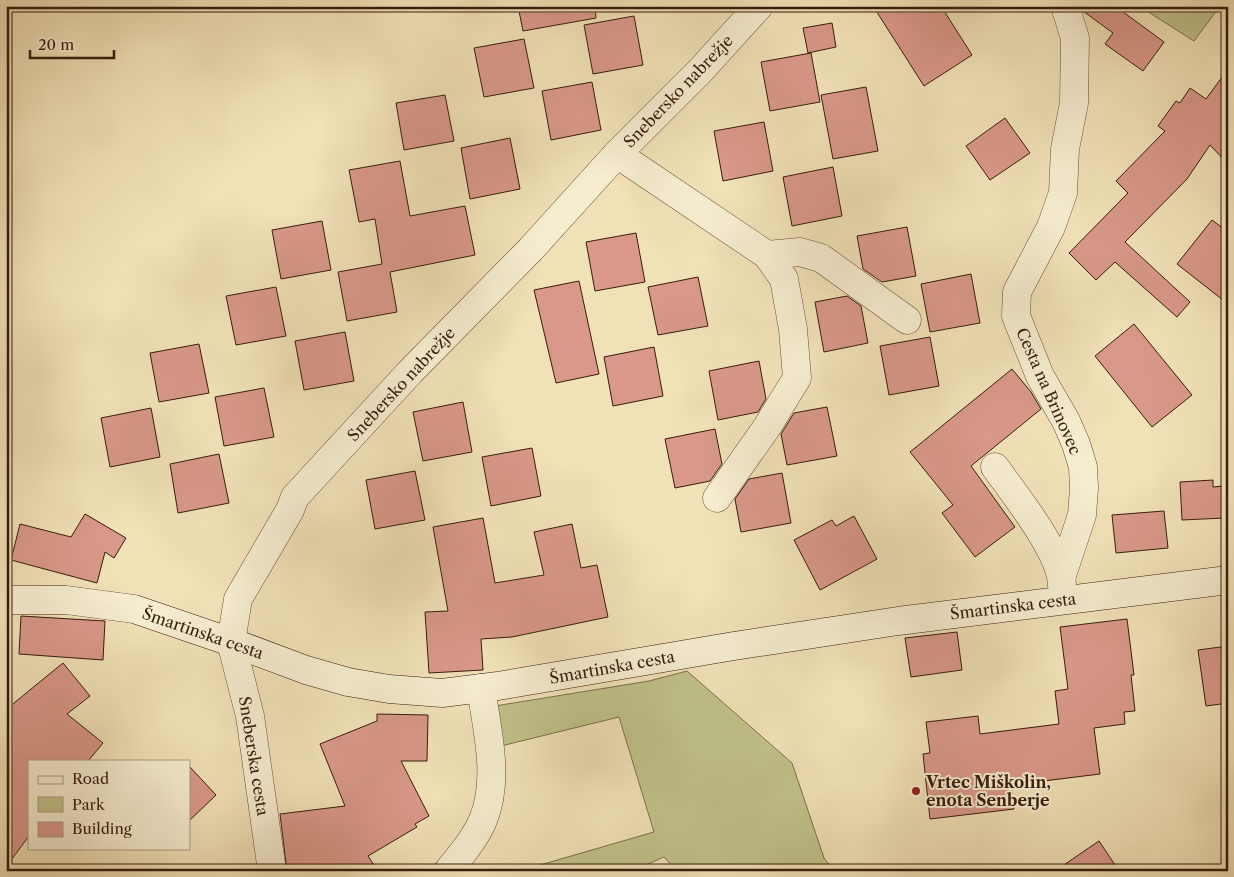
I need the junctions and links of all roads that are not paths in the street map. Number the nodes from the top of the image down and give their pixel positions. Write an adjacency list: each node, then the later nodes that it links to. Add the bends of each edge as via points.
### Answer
1 (759, 6): 3 (street, Snebersko nabrežje)
2 (1065, 6): 9 (street, Cesta na Brinovec, via 1075,38 1075,57 1074,102 1065,149 1063,193 1051,227 1018,292 1016,316 1040,376 1066,421 1083,467 1082,515)
3 (617, 154): 4 (street, Snebersko nabrežje); 11 (street, Snebersko nabrežje, via 296,497 238,599)
4 (767, 255): 5 (street, via 800,252 821,258); 7 (street, Snebersko nabrežje, via 784,279 797,378)
5 (907, 320)
6 (995, 468): 9 (street, via 1040,530)
7 (717, 498)
8 (1228, 580): 9 (street, Šmartinska cesta)
9 (1062, 587): 12 (street, Šmartinska cesta, via 898,621)
10 (6, 600): 11 (street, Šmartinska cesta, via 66,600 134,609)
11 (231, 642): 12 (street, Šmartinska cesta, via 348,682 415,691); 13 (street, Sneberska cesta, via 250,716)
12 (481, 688): 14 (street, via 491,793 483,820)
13 (272, 871)
14 (448, 871)

